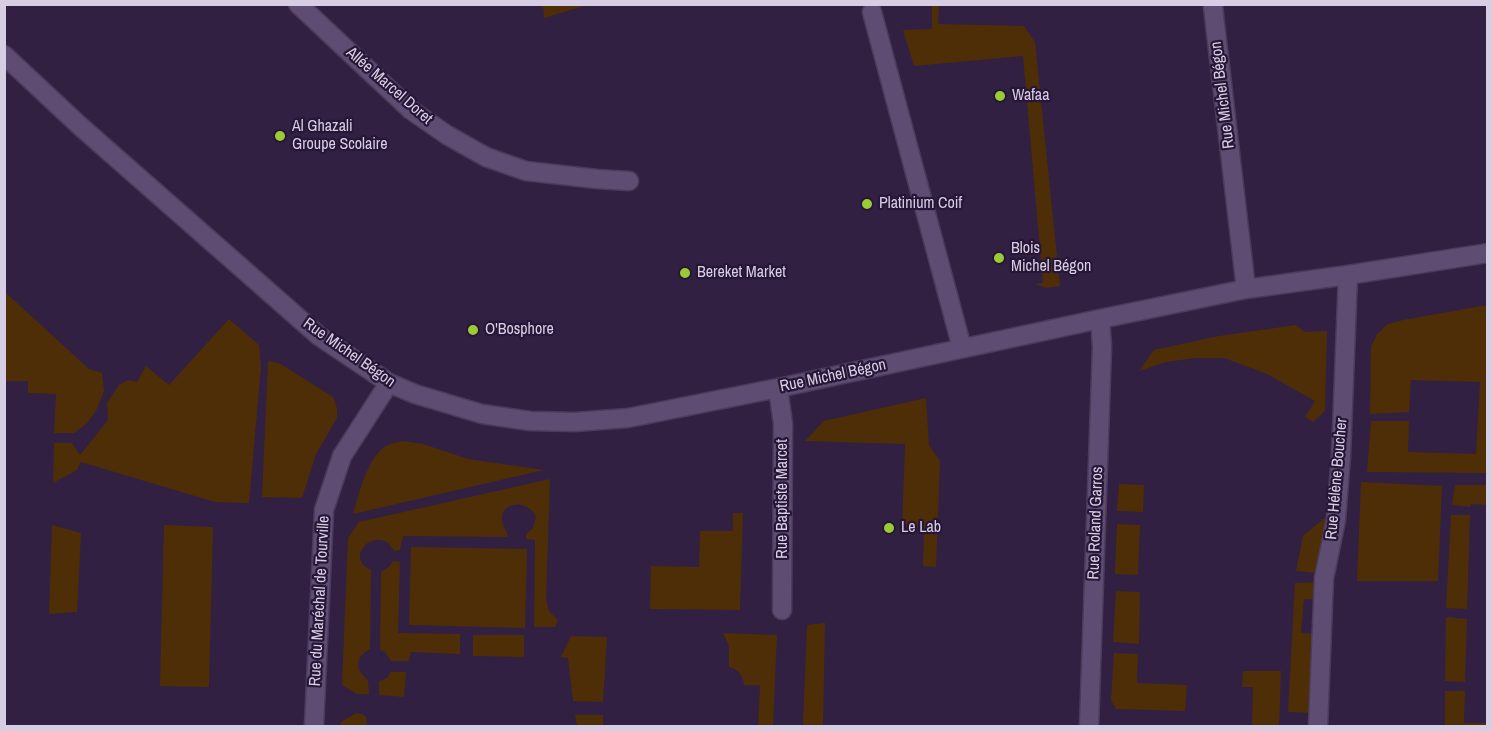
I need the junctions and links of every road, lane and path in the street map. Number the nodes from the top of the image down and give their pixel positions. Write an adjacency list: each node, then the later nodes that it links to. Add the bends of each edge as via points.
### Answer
1 (298, 4): 5 (street, Allée Marcel Doret, via 411,110 486,157 526,171)
2 (1213, 8): 8 (street, Rue Michel Bégon)
3 (872, 12): 10 (street)
4 (4, 55): 11 (street, Rue Michel Bégon, via 319,336)
5 (629, 181)
6 (1488, 254): 7 (street, Rue Michel Bégon)
7 (1348, 275): 8 (street, Rue Michel Bégon); 14 (street, Rue Hélène Boucher, via 1341,455 1336,520 1324,578)
8 (1246, 289): 9 (street, Rue Michel Bégon)
9 (1100, 319): 10 (street, Rue Michel Bégon); 16 (street, Rue Roland Garros)
10 (962, 348): 12 (street, Rue Michel Bégon)
11 (389, 384): 12 (street, Rue Michel Bégon, via 482,414 575,422 628,418); 15 (street, Rue du Maréchal de Tourville, via 342,456 324,510)
12 (778, 388): 13 (street, Rue Baptiste Marcet, via 783,424)
13 (782, 610)
14 (1318, 722)
15 (314, 726)
16 (1089, 726)

